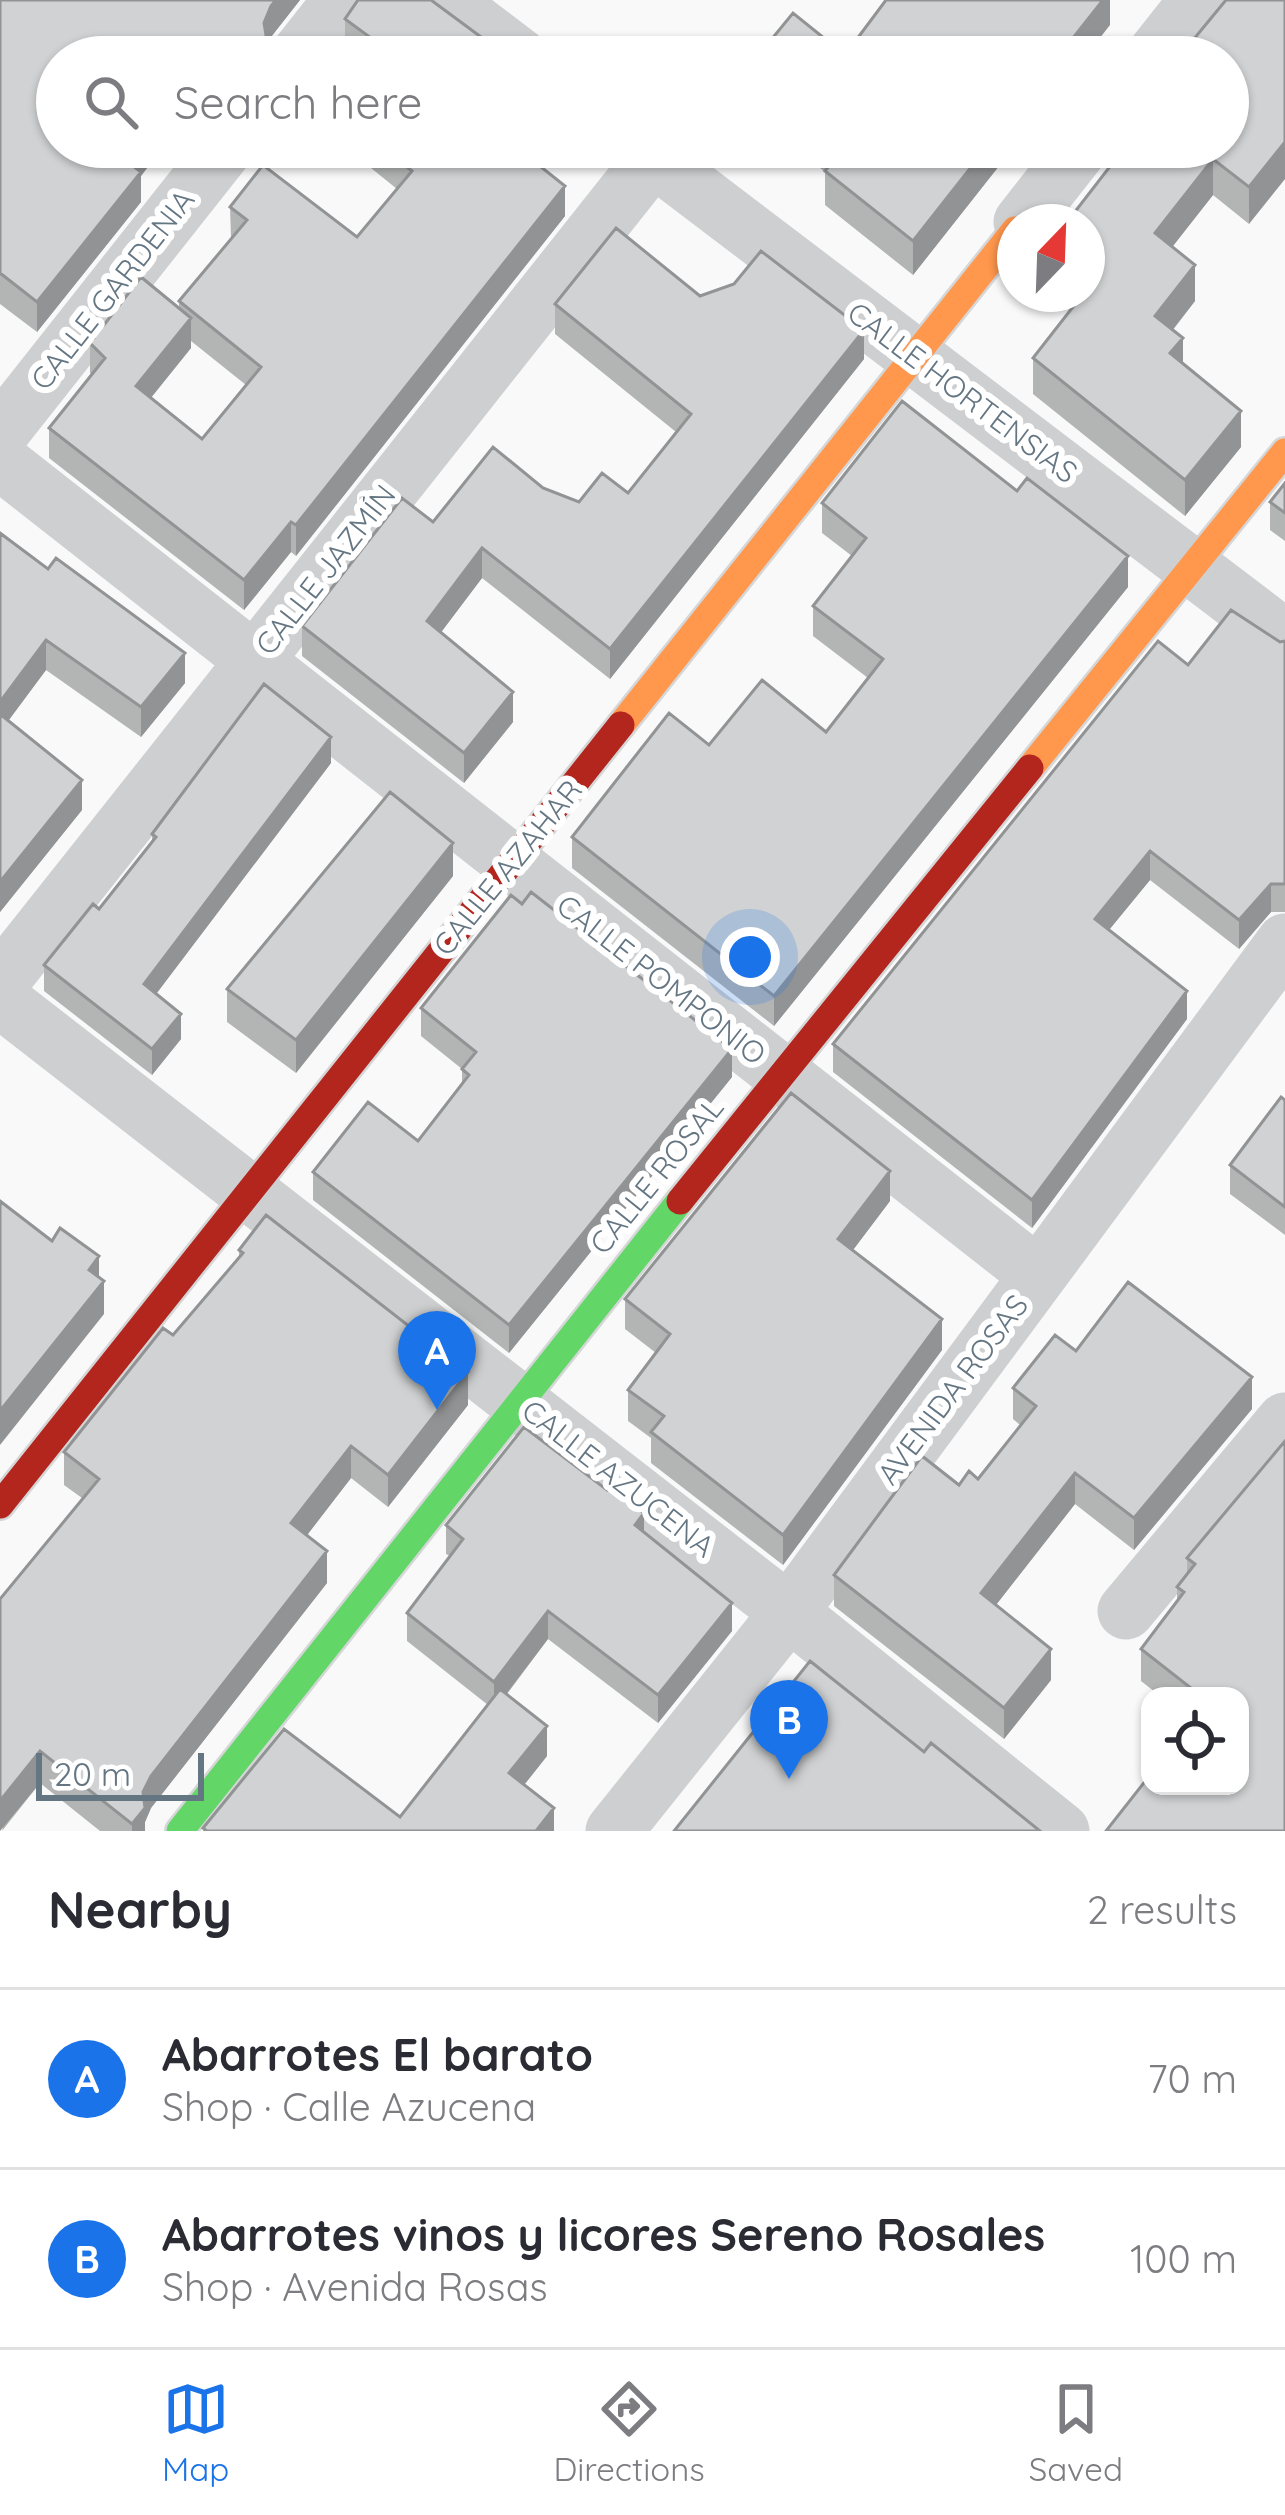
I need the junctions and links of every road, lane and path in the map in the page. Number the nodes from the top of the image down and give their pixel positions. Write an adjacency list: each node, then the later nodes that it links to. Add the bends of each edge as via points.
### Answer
1 (342, 0): 4 (street)
2 (445, 0): 5 (street)
3 (1198, 0): 6 (street)
4 (314, 36)
5 (492, 36)
6 (1170, 36)
7 (209, 168): 14 (street, CALLE GARDENIA)
8 (634, 168): 19 (street, CALLE JAZMÍN)
9 (666, 168): 13 (street, CALLE HORTENSIAS)
10 (1064, 168): 11 (street)
11 (1036, 204)
12 (997, 253): 13 (street, CALLE AZAHAR)
13 (914, 357): 17 (street, CALLE HORTENSIAS); 20 (street, CALLE AZAHAR)
14 (0, 433)
15 (1285, 452): 17 (street, CALLE ROSAL)
16 (0, 461): 19 (street, CALLE POMPONIO)
17 (1190, 566): 18 (street, CALLE HORTENSIAS); 24 (street, CALLE ROSAL)
18 (1285, 638)
19 (254, 660): 20 (street, CALLE POMPONIO); 22 (street, CALLE JAZMÍN)
20 (512, 863): 24 (street, CALLE POMPONIO); 25 (street, CALLE AZAHAR)
21 (1274, 979): 26 (street, AVENIDA ROSAS)
22 (0, 982)
23 (0, 999): 25 (street, CALLE AZUCENA)
24 (781, 1074): 26 (street, CALLE POMPONIO); 27 (street, CALLE ROSAL)
25 (249, 1193): 27 (street, CALLE AZUCENA); 29 (street, CALLE AZAHAR)
26 (1038, 1275): 31 (street, AVENIDA ROSAS)
27 (518, 1402): 31 (street, CALLE AZUCENA); 32 (street, CALLE ROSAL)
28 (1285, 1421): 30 (street)
29 (0, 1505)
30 (1126, 1611)
31 (789, 1612): 33 (street, AVENIDA ROSAS); 34 (street, CALLE AZUCENA)
32 (180, 1831)
33 (614, 1831)
34 (1061, 1831)

